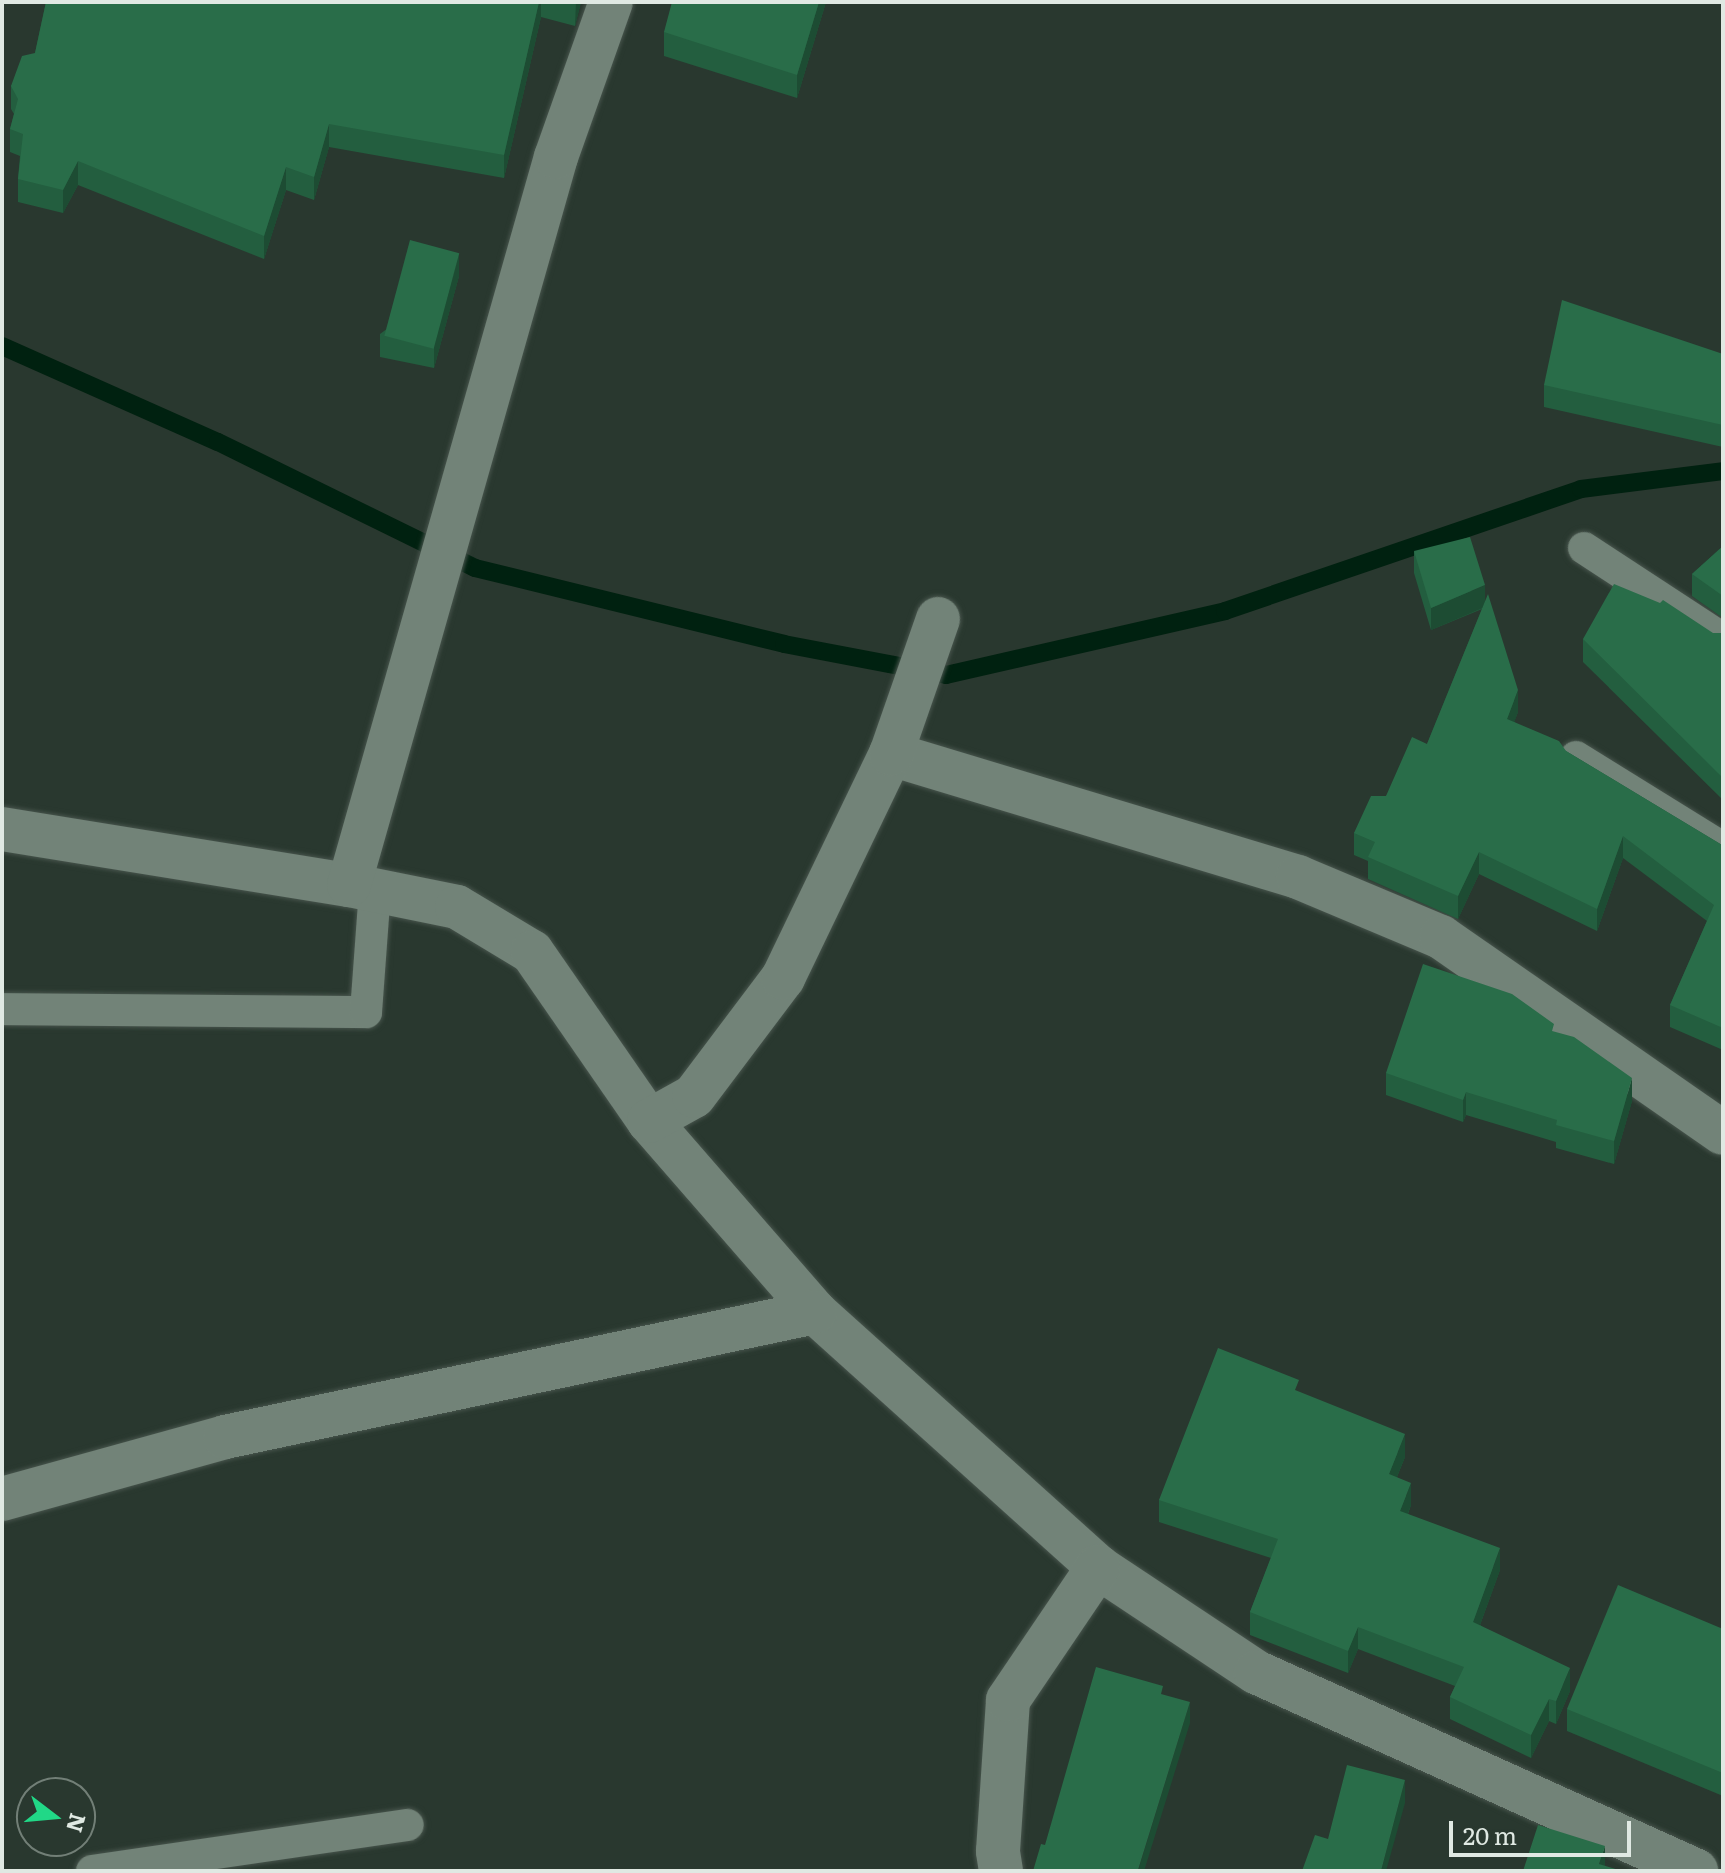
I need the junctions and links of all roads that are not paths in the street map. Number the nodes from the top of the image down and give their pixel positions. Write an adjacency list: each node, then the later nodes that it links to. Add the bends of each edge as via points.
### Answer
1 (611, 2): 9 (street, via 556,157 453,520)
2 (1584, 548): 4 (lane)
3 (934, 632): 5 (street)
4 (1723, 639)
5 (891, 754): 11 (street, via 783,978 694,1096); 12 (street, via 1298,877 1441,937)
6 (1576, 757): 8 (lane)
7 (2, 829): 9 (street)
8 (1723, 848)
9 (362, 887): 10 (lane, via 366,1012); 11 (street, via 457,907 532,952)
10 (2, 1009)
11 (649, 1121): 13 (street)
12 (1723, 1133)
13 (815, 1312): 14 (street, via 225,1437); 15 (street)
14 (2, 1499)
15 (1098, 1567): 18 (street, via 1008,1700); 19 (street, via 1256,1672)
16 (408, 1825): 17 (lane)
17 (92, 1871)
18 (1001, 1871)
19 (1696, 1871)

